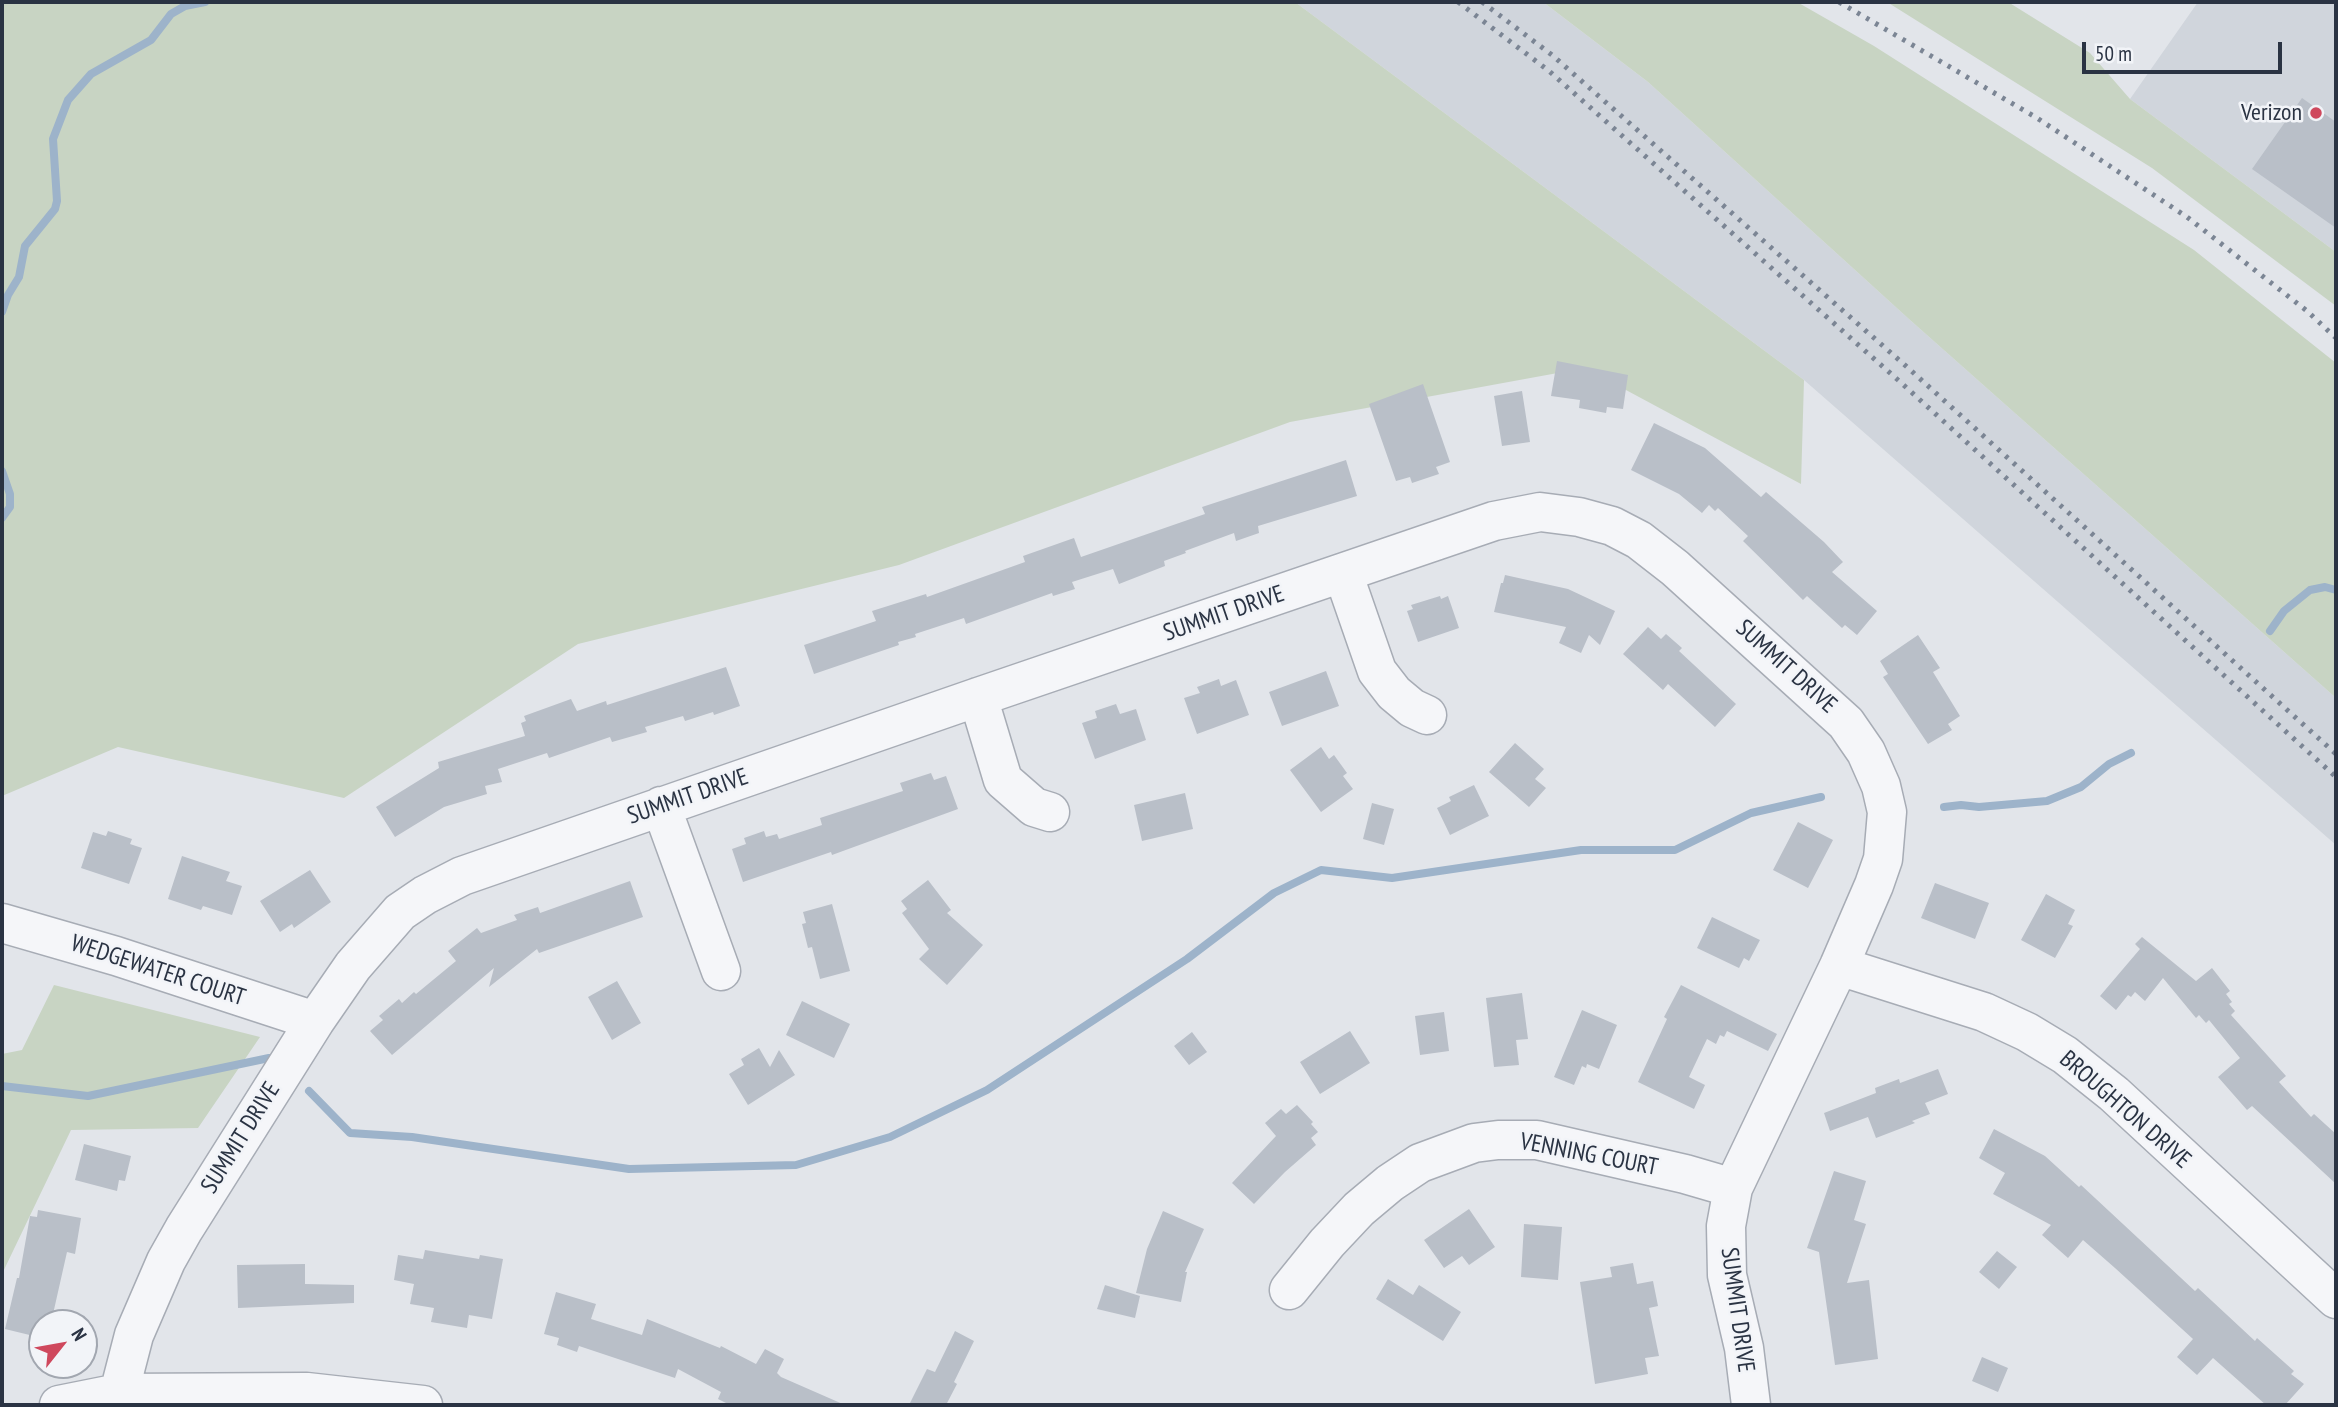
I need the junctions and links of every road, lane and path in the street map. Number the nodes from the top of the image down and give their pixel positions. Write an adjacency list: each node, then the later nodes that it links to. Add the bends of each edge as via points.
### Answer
1 (1343, 573): 2 (street, SUMMIT DRIVE); 3 (street, via 1377,671 1394,693); 7 (street, SUMMIT DRIVE, via 1494,521 1540,512 1612,526 1675,568 1846,723 1881,786 1886,812 1883,859)
2 (978, 697): 4 (street, SUMMIT DRIVE); 5 (street, via 1003,779 1034,807)
3 (1427, 715)
4 (661, 806): 8 (street); 9 (street, SUMMIT DRIVE, via 462,876 425,895 400,912 353,966)
5 (1051, 813)
6 (2, 923): 9 (street, WEDGEWATER COURT)
7 (1839, 966): 10 (street, SUMMIT DRIVE); 12 (street, BROUGHTON DRIVE, via 1984,1012 2065,1055 2114,1094)
8 (721, 971)
9 (315, 1021): 13 (street, SUMMIT DRIVE, via 166,1261 134,1335)
10 (1733, 1188): 11 (street, VENNING COURT, via 1537,1140 1474,1143 1420,1163 1390,1183 1327,1242); 16 (street, SUMMIT DRIVE, via 1726,1226 1727,1275)
11 (1290, 1290)
12 (2336, 1299)
13 (119, 1393): 14 (street); 15 (street, via 307,1392)
14 (59, 1405)
15 (423, 1405)
16 (1751, 1405)

